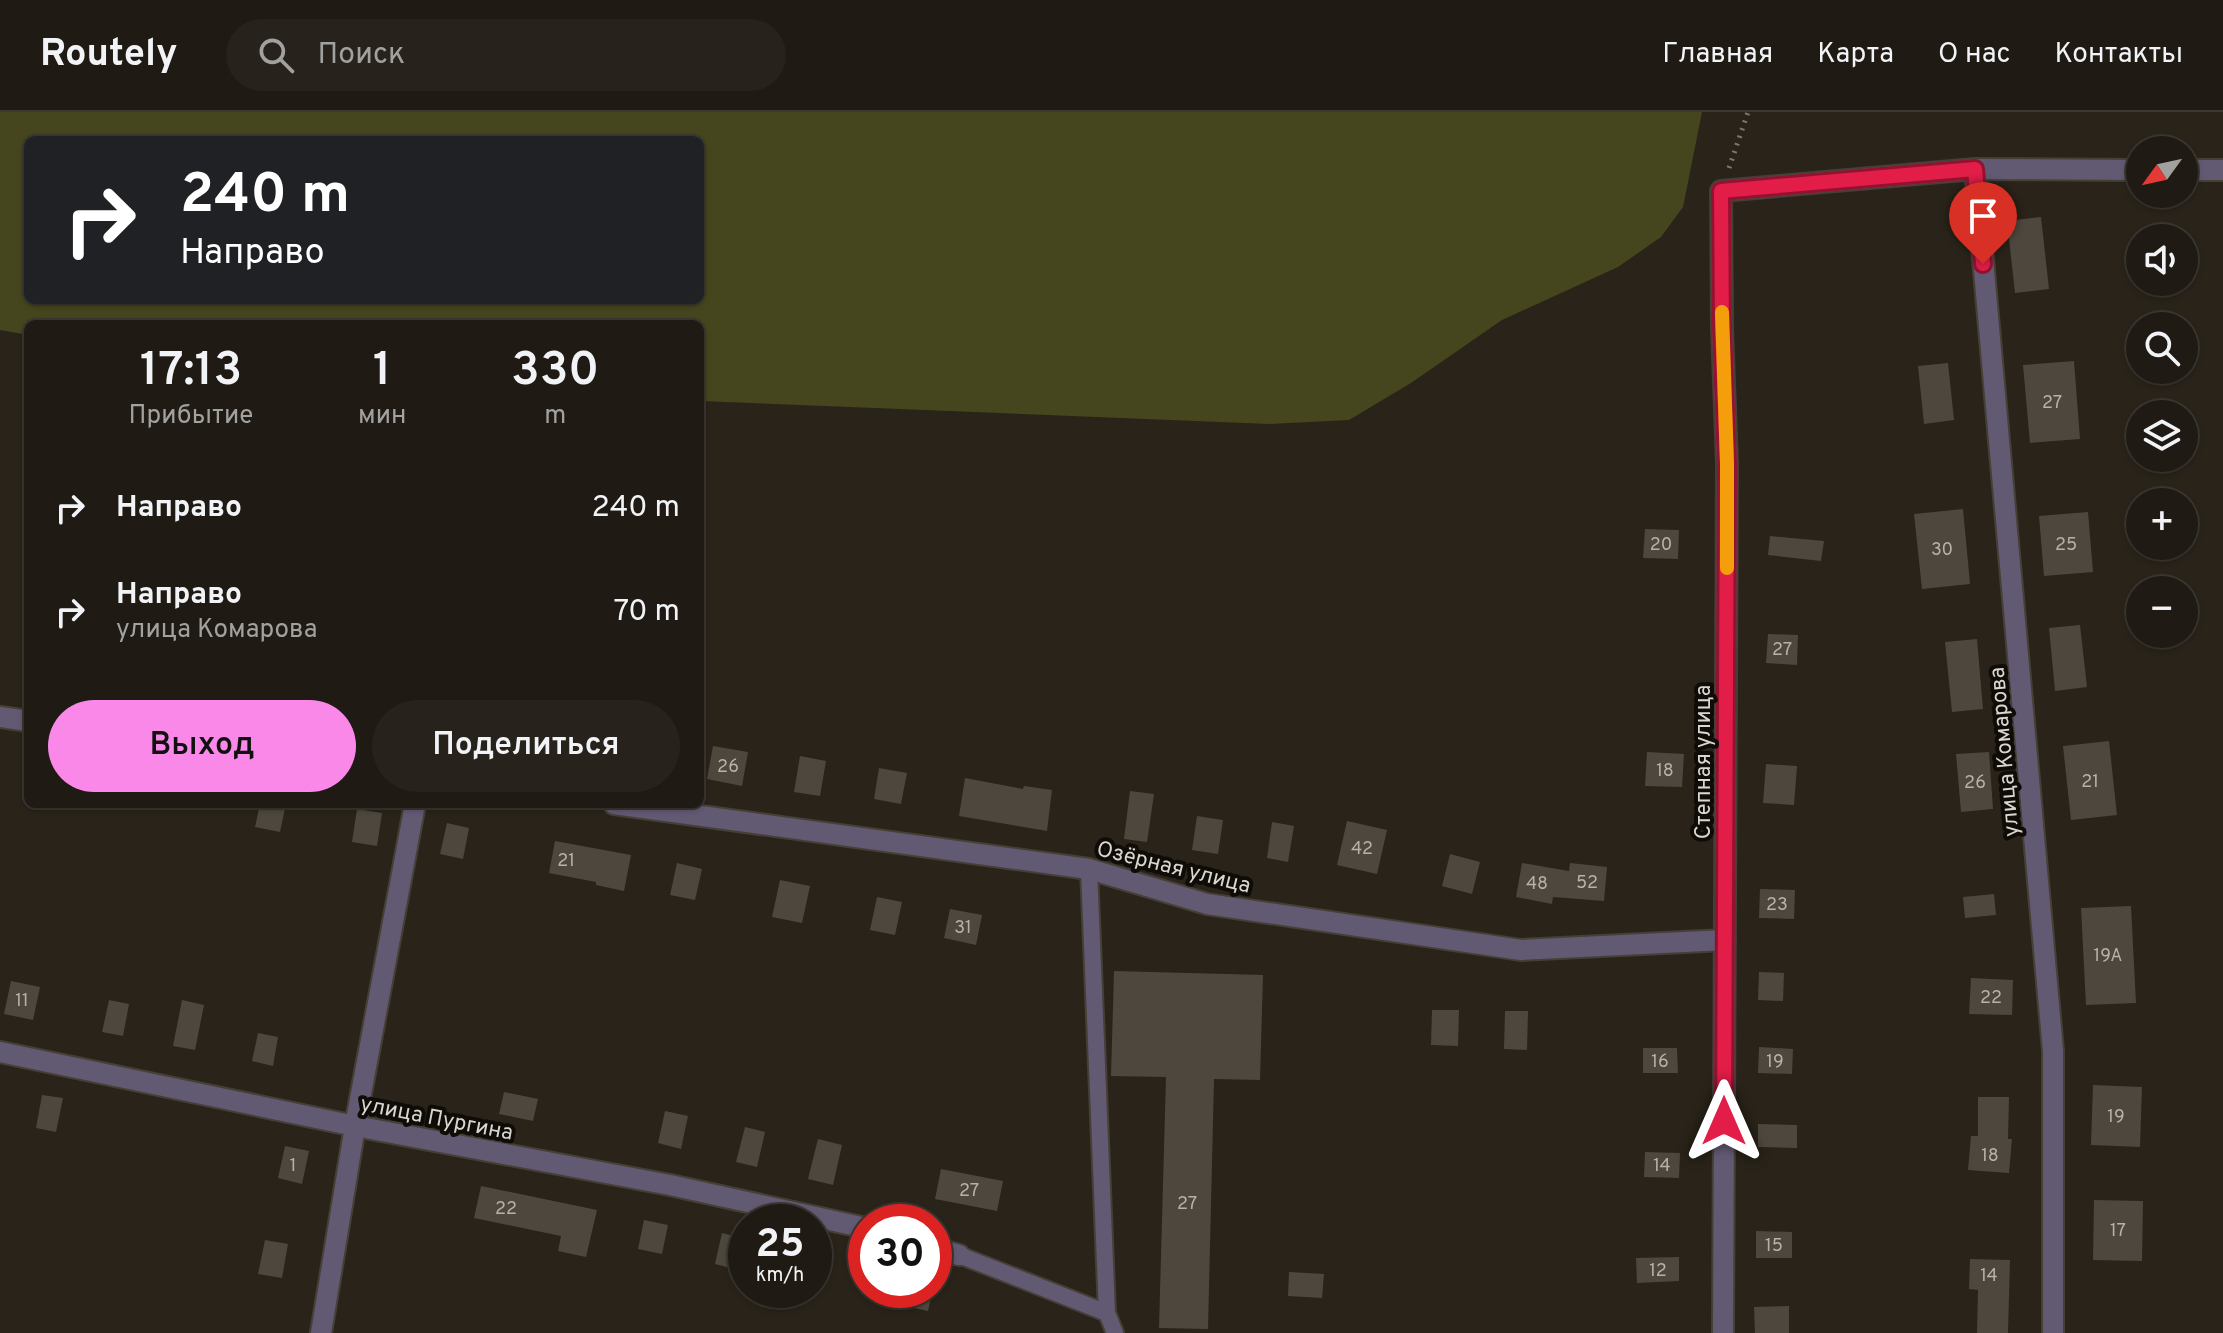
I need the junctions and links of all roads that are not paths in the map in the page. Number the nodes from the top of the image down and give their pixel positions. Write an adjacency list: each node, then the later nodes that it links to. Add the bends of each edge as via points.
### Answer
1 (1975, 169): 2 (street); 10 (street, Степная улица, via 1721,191 1727,464); 20 (street, улица Комарова, via 2053,1051)
2 (2126, 170)
3 (2198, 170): 4 (street)
4 (2223, 170)
5 (0, 717): 6 (street)
6 (24, 720)
7 (414, 808): 12 (street)
8 (643, 808): 9 (street, Озёрная улица)
9 (1089, 869): 10 (street, Озёрная улица, via 1207,904 1521,950); 16 (lane)
10 (1725, 940): 19 (street, Степная улица)
11 (0, 1052): 12 (street, улица Пургина)
12 (355, 1126): 13 (street, улица Пургина); 17 (street)
13 (848, 1224)
14 (952, 1253): 15 (street)
15 (959, 1255): 16 (lane)
16 (1107, 1313): 18 (lane)
17 (321, 1333)
18 (1115, 1333)
19 (1723, 1333)
20 (2053, 1333)

